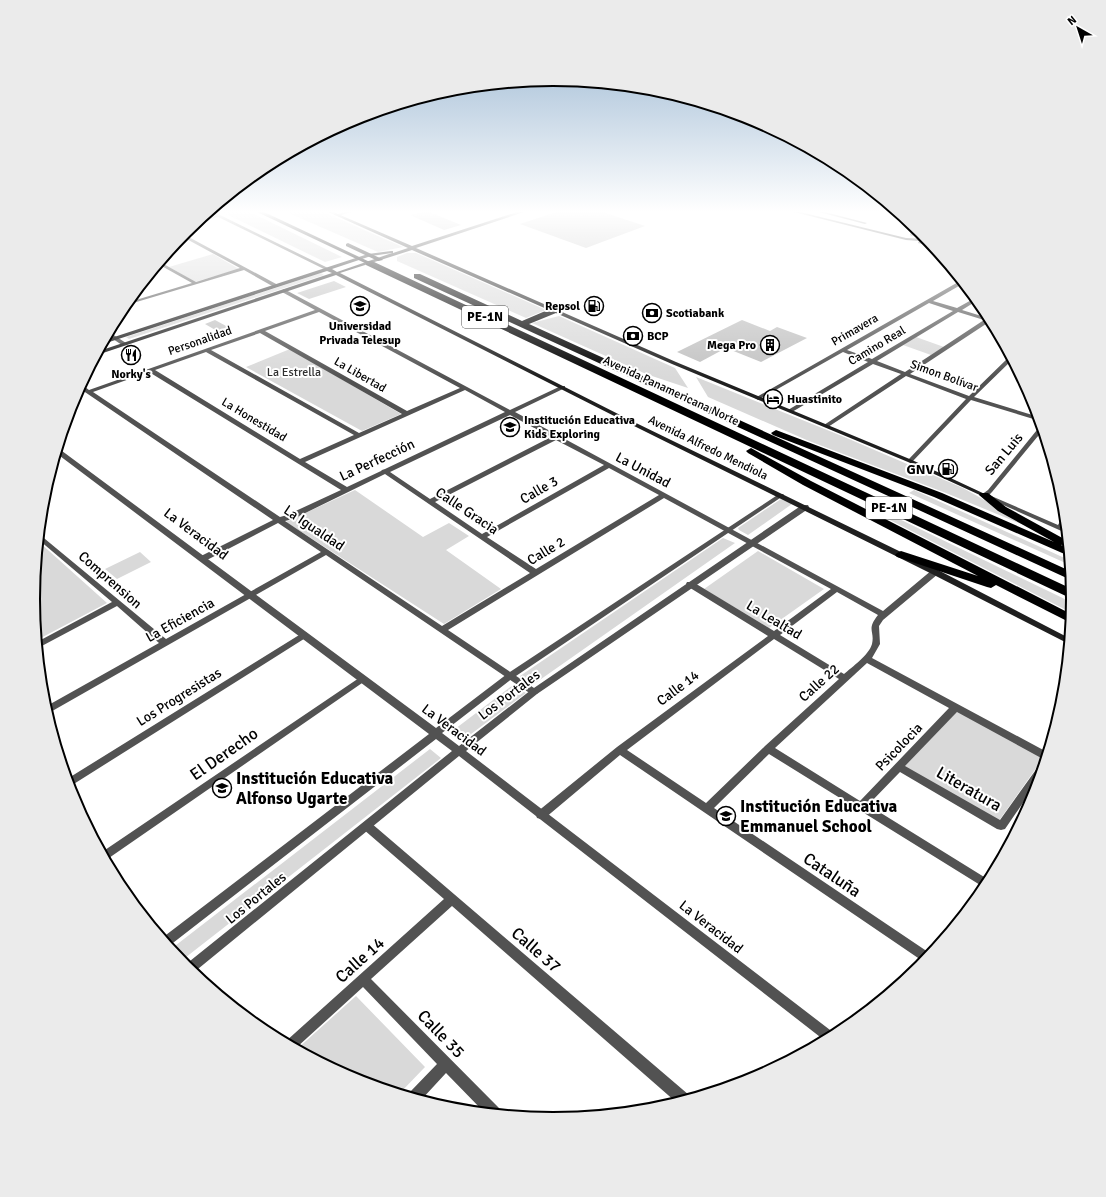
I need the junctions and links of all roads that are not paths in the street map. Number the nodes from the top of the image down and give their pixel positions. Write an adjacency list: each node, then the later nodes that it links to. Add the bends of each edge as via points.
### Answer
1 (166, 267): 12 (street)
2 (239, 267): 9 (street)
3 (324, 267): 10 (street, Avenida Alfredo Mendiola)
4 (335, 267): 10 (main road)
5 (353, 267): 11 (main road)
6 (386, 267): 48 (highway, Avenida Panamericana Norte / PE-1N)
7 (395, 267): 24 (highway, Avenida Panamericana Norte / PE-1N)
8 (454, 267): 20 (main road)
9 (243, 269): 12 (street); 14 (street)
10 (328, 269): 11 (main road, Avenida Alfredo Mendiola); 14 (main road)
11 (337, 274): 15 (main road); 37 (main road, Avenida Alfredo Mendiola)
12 (195, 283): 16 (street)
13 (958, 284): 17 (street, Primavera)
14 (276, 286): 27 (main road)
15 (284, 291): 19 (street, La Unidad); 29 (main road)
16 (135, 301)
17 (929, 301): 21 (street); 31 (street, Primavera)
18 (972, 302): 21 (street, Camino Real)
19 (320, 310): 25 (street, Personalidad); 38 (street, La Unidad)
20 (553, 310): 24 (highway); 41 (main road)
21 (958, 310): 22 (street); 33 (street, Camino Real)
22 (983, 318)
23 (986, 323): 36 (street)
24 (522, 324): 47 (highway, Avenida Panamericana Norte / PE-1N)
25 (261, 331): 30 (street, Personalidad); 45 (street, La Libertad)
26 (112, 336): 27 (street)
27 (115, 338): 28 (main road); 29 (street)
28 (110, 340)
29 (124, 344): 32 (main road)
30 (206, 350): 35 (street, Personalidad); 51 (street)
31 (842, 350): 33 (street, Simon Bolívar); 41 (street, Primavera)
32 (104, 351)
33 (872, 362): 36 (street, Simon Bolívar); 43 (street, Camino Real)
34 (1007, 362): 42 (street)
35 (150, 370): 40 (street, Personalidad); 54 (street, La Honestidad)
36 (905, 374): 42 (street, Simon Bolívar); 49 (street)
37 (563, 387): 44 (street, La Perfección); 60 (main road, Avenida Alfredo Mendiola)
38 (465, 388): 44 (street, La Unidad); 45 (street)
39 (85, 390): 40 (street, La Igualdad)
40 (88, 392): 64 (street, La Igualdad)
41 (758, 398): 43 (main road)
42 (970, 398): 46 (street, Simon Bolívar); 55 (street)
43 (790, 411): 49 (main road)
44 (509, 412): 52 (street, La Unidad); 57 (street, La Perfección)
45 (407, 414): 51 (street)
46 (1033, 417)
47 (725, 418): 71 (highway, via 754,424 938,495); 77 (highway, Avenida Panamericana Norte / PE-1N)
48 (704, 421): 80 (highway, Avenida Panamericana Norte / PE-1N); 82 (highway, via 807,483)
49 (826, 426): 55 (main road)
50 (1038, 432): 61 (street, San Luis)
51 (358, 435): 54 (street)
52 (556, 437): 56 (street, La Unidad); 62 (street)
53 (61, 453): 74 (street, La Veracidad)
54 (301, 461): 58 (street, La Honestidad)
55 (910, 461): 61 (main road)
56 (609, 465): 59 (street, La Unidad); 67 (street, Calle 3)
57 (384, 472): 58 (street, La Perfección); 62 (street, Calle Gracia)
58 (346, 490): 64 (street, La Perfección, via 290,517)
59 (664, 495): 66 (street, La Unidad); 76 (street, Calle 2)
60 (780, 495): 63 (main road, Avenida Alfredo Mendiola); 66 (street, Los Portales)
61 (984, 495): 65 (street); 70 (highway, via 1002,509)
62 (430, 502): 67 (street, Calle Gracia)
63 (805, 507): 69 (street, Los Portales); 73 (main road, Avenida Alfredo Mendiola)
64 (278, 520): 72 (street, La Igualdad); 74 (street, La Perfección)
65 (1062, 529)
66 (729, 530): 69 (street, La Unidad); 93 (street, Los Portales)
67 (482, 537): 76 (street, Calle Gracia)
68 (43, 540): 83 (street, Comprension)
69 (751, 543): 78 (street, Los Portales); 79 (street, La Unidad)
70 (1063, 543)
71 (1064, 551)
72 (326, 552): 81 (street, La Eficiencia); 86 (street, La Igualdad)
73 (901, 555): 75 (main road, Avenida Alfredo Mendiola); 82 (highway)
74 (204, 558): 81 (street, La Veracidad)
75 (935, 572): 84 (street, Calle 22); 89 (main road, Avenida Alfredo Mendiola)
76 (536, 573): 86 (street, Calle 2)
77 (1065, 573)
78 (690, 584): 88 (street, La Lealtad); 96 (street, Los Portales)
79 (836, 589): 84 (street, La Unidad); 88 (street, Calle 14)
80 (1066, 591)
81 (251, 594): 87 (street, La Veracidad); 91 (street, La Eficiencia)
82 (1024, 594): 85 (highway)
83 (116, 603): 90 (street); 91 (street, Comprension)
84 (884, 615): 92 (street, Calle 22, via 875,626 878,641 875,649)
85 (1065, 616)
86 (442, 630): 93 (street, La Igualdad)
87 (304, 635): 95 (street, La Veracidad); 105 (street, Los Progresistas)
88 (774, 636): 94 (street, La Lealtad); 101 (street, Calle 14)
89 (1064, 639)
90 (42, 643)
91 (165, 643): 98 (street, La Eficiencia)
92 (866, 659): 94 (street, Calle 22); 97 (street)
93 (510, 676): 96 (street, La Igualdad); 99 (street, Los Portales)
94 (845, 678): 100 (street, Calle 22)
95 (362, 679): 99 (street, La Veracidad); 111 (street, El Derecho)
96 (534, 692): 102 (street, Los Portales)
97 (956, 707): 103 (street); 104 (street, Psicolocia)
98 (52, 708)
99 (434, 734): 102 (street, La Veracidad); 114 (street, Los Portales)
100 (768, 749): 107 (street); 108 (street, Calle 22)
101 (620, 750): 108 (street, Cataluña); 109 (street, Calle 14)
102 (459, 751): 109 (street, La Veracidad); 110 (street, Los Portales)
103 (1042, 754)
104 (899, 767): 106 (street, Literatura, via 1002,826); 107 (street, Psicolocia)
105 (73, 780)
106 (1031, 784)
107 (861, 806): 112 (street)
108 (706, 809): 115 (street, Cataluña)
109 (540, 814): 118 (street, La Veracidad)
110 (367, 826): 113 (street, Calle 37); 116 (street, Los Portales)
111 (108, 853)
112 (982, 881)
113 (452, 900): 117 (street, Calle 14); 122 (street, Calle 37)
114 (169, 939)
115 (922, 954)
116 (194, 965)
117 (363, 979): 119 (street, Calle 14); 120 (street, Calle 35)
118 (825, 1033)
119 (294, 1042)
120 (446, 1064): 121 (street); 123 (street, Calle 35)
121 (418, 1093)
122 (679, 1096)
123 (488, 1107)

